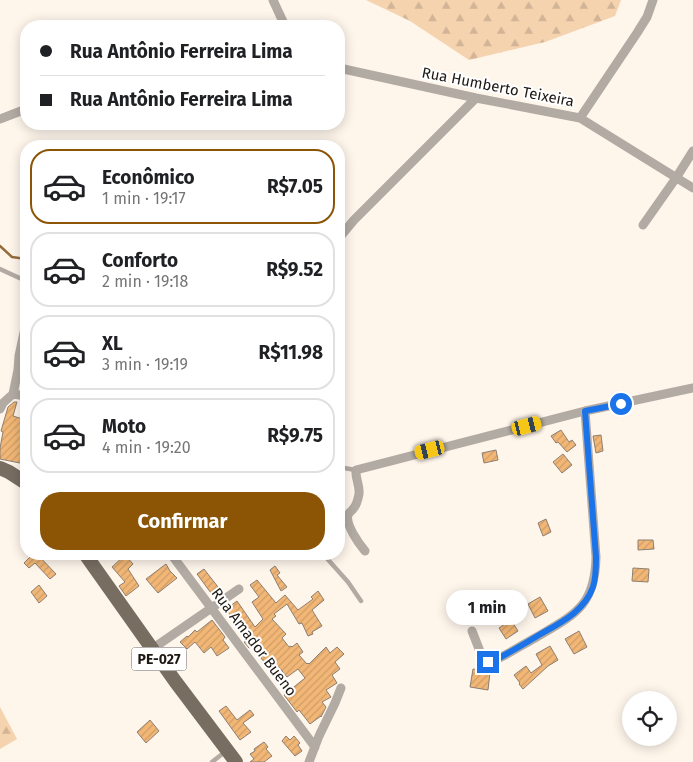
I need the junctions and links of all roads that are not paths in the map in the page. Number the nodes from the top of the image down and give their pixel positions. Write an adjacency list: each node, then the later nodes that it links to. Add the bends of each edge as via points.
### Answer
1 (273, 0): 3 (street)
2 (654, 0): 7 (street, via 637,33)
3 (282, 20)
4 (345, 69): 5 (street, Rua Humberto Teixeira)
5 (476, 98): 7 (street, Rua Humberto Teixeira); 13 (street)
6 (20, 111): 8 (street)
7 (580, 118): 10 (street, Rua Humberto Teixeira)
8 (0, 119)
9 (693, 151): 10 (street)
10 (676, 178): 11 (street, Rua Humberto Teixeira); 12 (street)
11 (693, 188)
12 (643, 225)
13 (345, 231)
14 (0, 269): 15 (lane)
15 (20, 279)
16 (20, 357): 18 (street)
17 (693, 388): 21 (street)
18 (13, 394): 19 (street); 20 (street)
19 (20, 395)
20 (0, 409)
21 (585, 411): 24 (street); 33 (street, via 596,557 596,574 587,599 565,621 490,662 483,659)
22 (0, 468): 25 (main road)
23 (345, 468): 24 (lane)
24 (356, 470): 26 (street, via 358,494 347,520)
25 (20, 479)
26 (365, 551)
27 (89, 560): 34 (main road, PE-027)
28 (176, 560): 32 (street, Rua Amador Bueno)
29 (328, 560): 31 (lane)
30 (239, 588): 32 (street)
31 (361, 601)
32 (212, 608): 34 (street); 36 (street, Rua Amador Bueno)
33 (472, 632)
34 (152, 649): 37 (main road, PE-027)
35 (341, 688): 36 (street)
36 (315, 746): 40 (street)
37 (227, 750): 38 (lane); 39 (main road, PE-027)
38 (214, 761)
39 (236, 762)
40 (309, 762)

